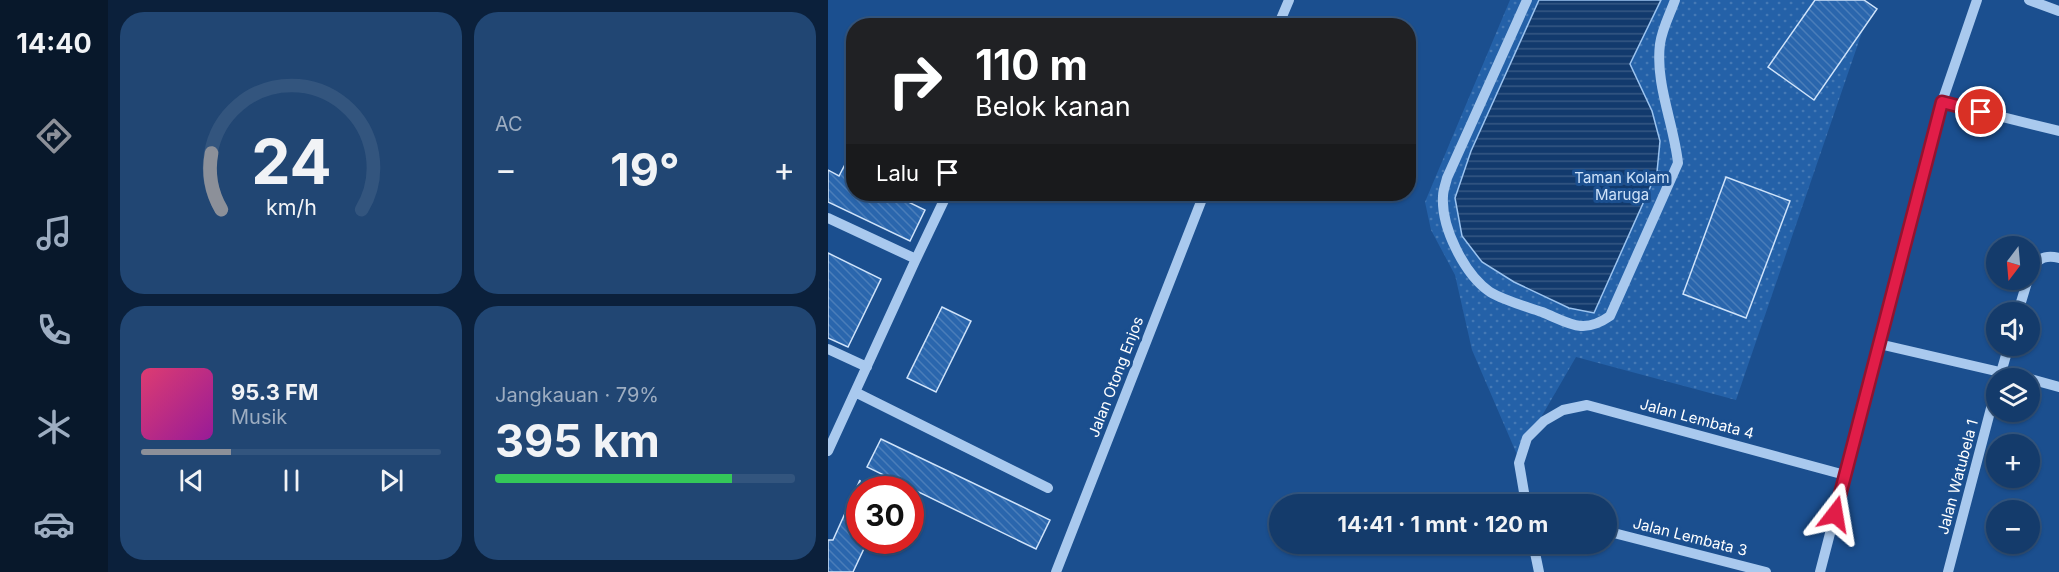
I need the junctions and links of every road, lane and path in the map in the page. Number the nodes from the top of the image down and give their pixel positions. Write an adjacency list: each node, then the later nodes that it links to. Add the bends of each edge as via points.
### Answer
1 (1289, 0): 7 (street)
2 (1527, 0): 3 (street, via 1447,178 1442,194 1444,212 1448,231 1476,280 1492,293 1580,327 1599,324 1610,316 1678,163 1662,86 1660,44)
3 (1675, 0)
4 (1977, 0): 8 (street)
5 (2029, 0): 6 (street)
6 (2059, 11)
7 (1281, 18)
8 (1942, 102): 9 (street); 16 (street)
9 (2059, 131)
10 (944, 201): 14 (street)
11 (1201, 201): 30 (street, Jalan Otong Enjos)
12 (828, 218): 14 (street)
13 (2059, 258): 15 (street)
14 (916, 259): 18 (street)
15 (2040, 259)
16 (1879, 344): 19 (street); 25 (street)
17 (828, 350): 18 (street)
18 (867, 367): 22 (street)
19 (1986, 371)
20 (2040, 381): 21 (street)
21 (2059, 387)
22 (855, 392): 24 (street); 26 (street)
23 (1987, 422): 34 (street, Jalan Watubela 1)
24 (828, 451)
25 (1845, 475): 27 (street, Jalan Lembata 4, via 1587,405 1563,410 1527,438 1519,463); 33 (street)
26 (1048, 488)
27 (1524, 494)
28 (1617, 534): 32 (street, Jalan Lembata 3)
29 (1535, 554): 31 (street)
30 (1056, 572)
31 (1539, 572)
32 (1766, 572)
33 (1820, 572)
34 (1948, 572)

